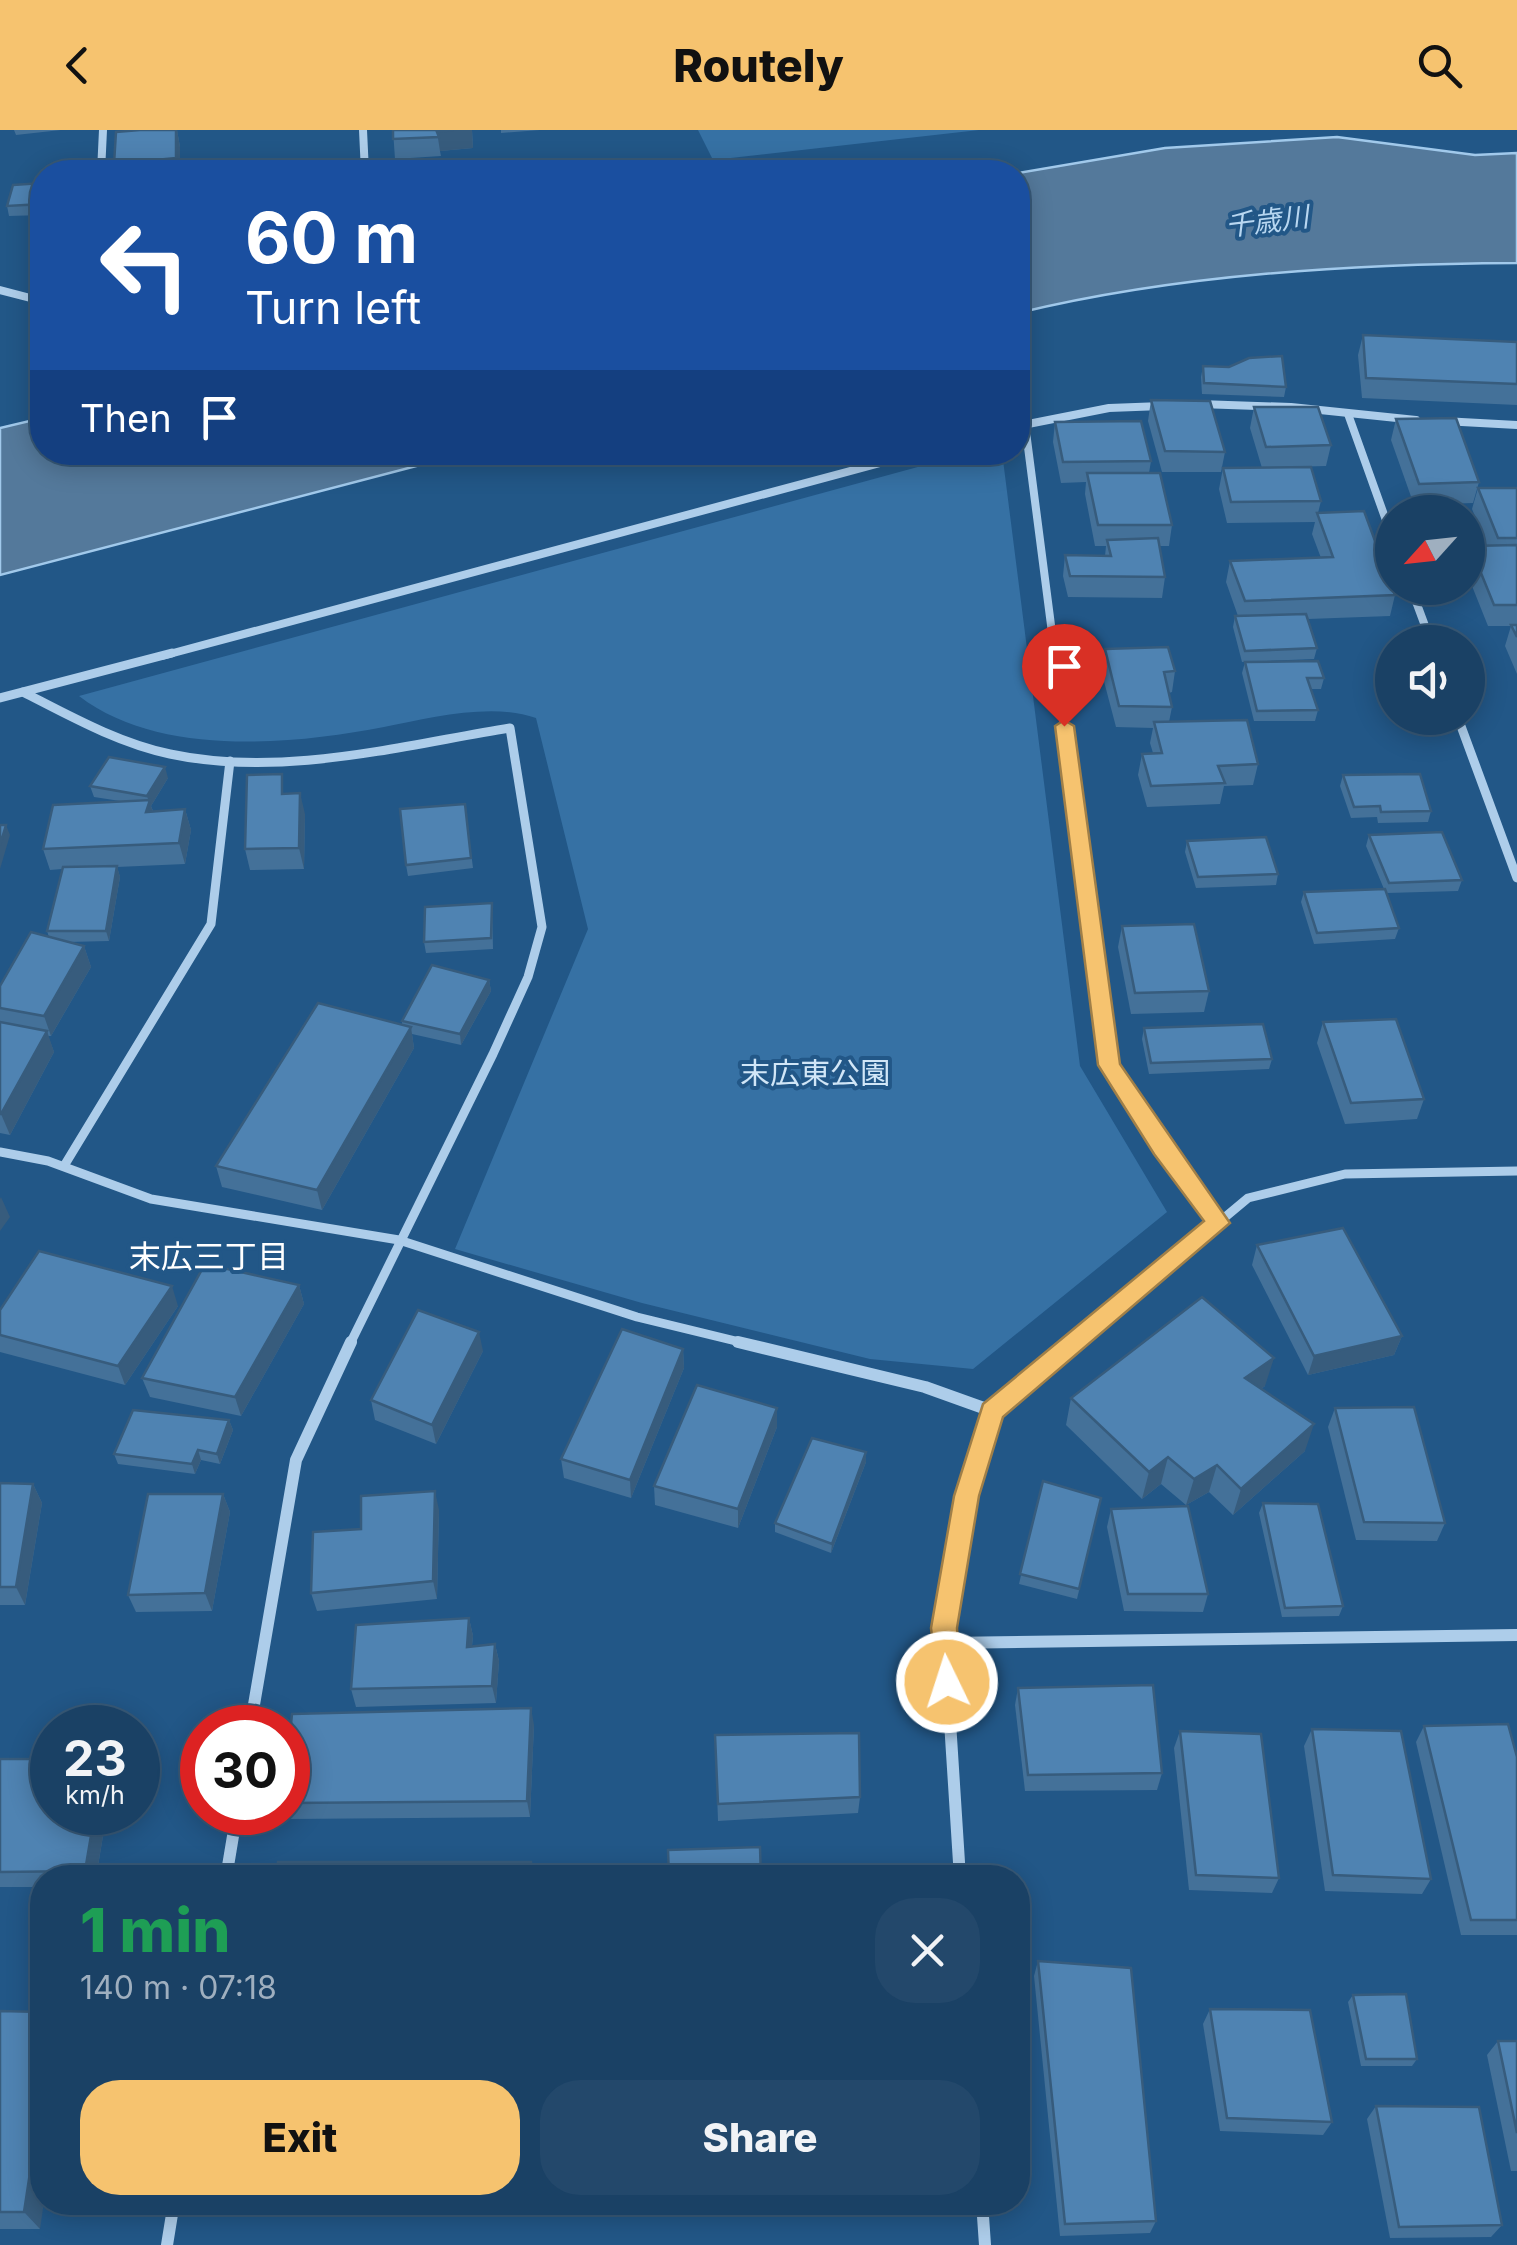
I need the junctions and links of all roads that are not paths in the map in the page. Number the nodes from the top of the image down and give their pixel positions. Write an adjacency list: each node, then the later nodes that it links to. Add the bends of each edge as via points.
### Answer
1 (103, 130): 3 (street)
2 (363, 130): 4 (street)
3 (102, 160)
4 (364, 160)
5 (0, 290): 6 (street)
6 (30, 297)
7 (1348, 414): 8 (street, via 1199,404 1109,408); 9 (street); 12 (street)
8 (1030, 423)
9 (1517, 425)
10 (873, 465): 13 (street)
11 (1026, 465): 21 (street, via 1109,1065)
12 (1377, 495)
13 (23, 692): 14 (street); 16 (street, via 100,732 173,754)
14 (0, 698)
15 (1464, 735): 17 (street)
16 (230, 760): 19 (street, via 210,924); 22 (street, via 258,764 510,728 542,927 521,993)
17 (1517, 878)
18 (0, 1152): 19 (street)
19 (64, 1166): 22 (street, via 151,1199)
20 (1517, 1170): 21 (street, via 1346,1174 1248,1198)
21 (1218, 1223): 23 (street)
22 (399, 1240): 23 (street, via 637,1317 925,1387); 26 (street, via 296,1460)
23 (992, 1411): 25 (street, via 966,1496)
24 (1517, 1635): 25 (street)
25 (944, 1643): 29 (street)
26 (254, 1705)
27 (233, 1835): 28 (street)
28 (228, 1865)
29 (959, 1865)
30 (172, 2215): 32 (street)
31 (983, 2215): 33 (street)
32 (167, 2245)
33 (985, 2245)

